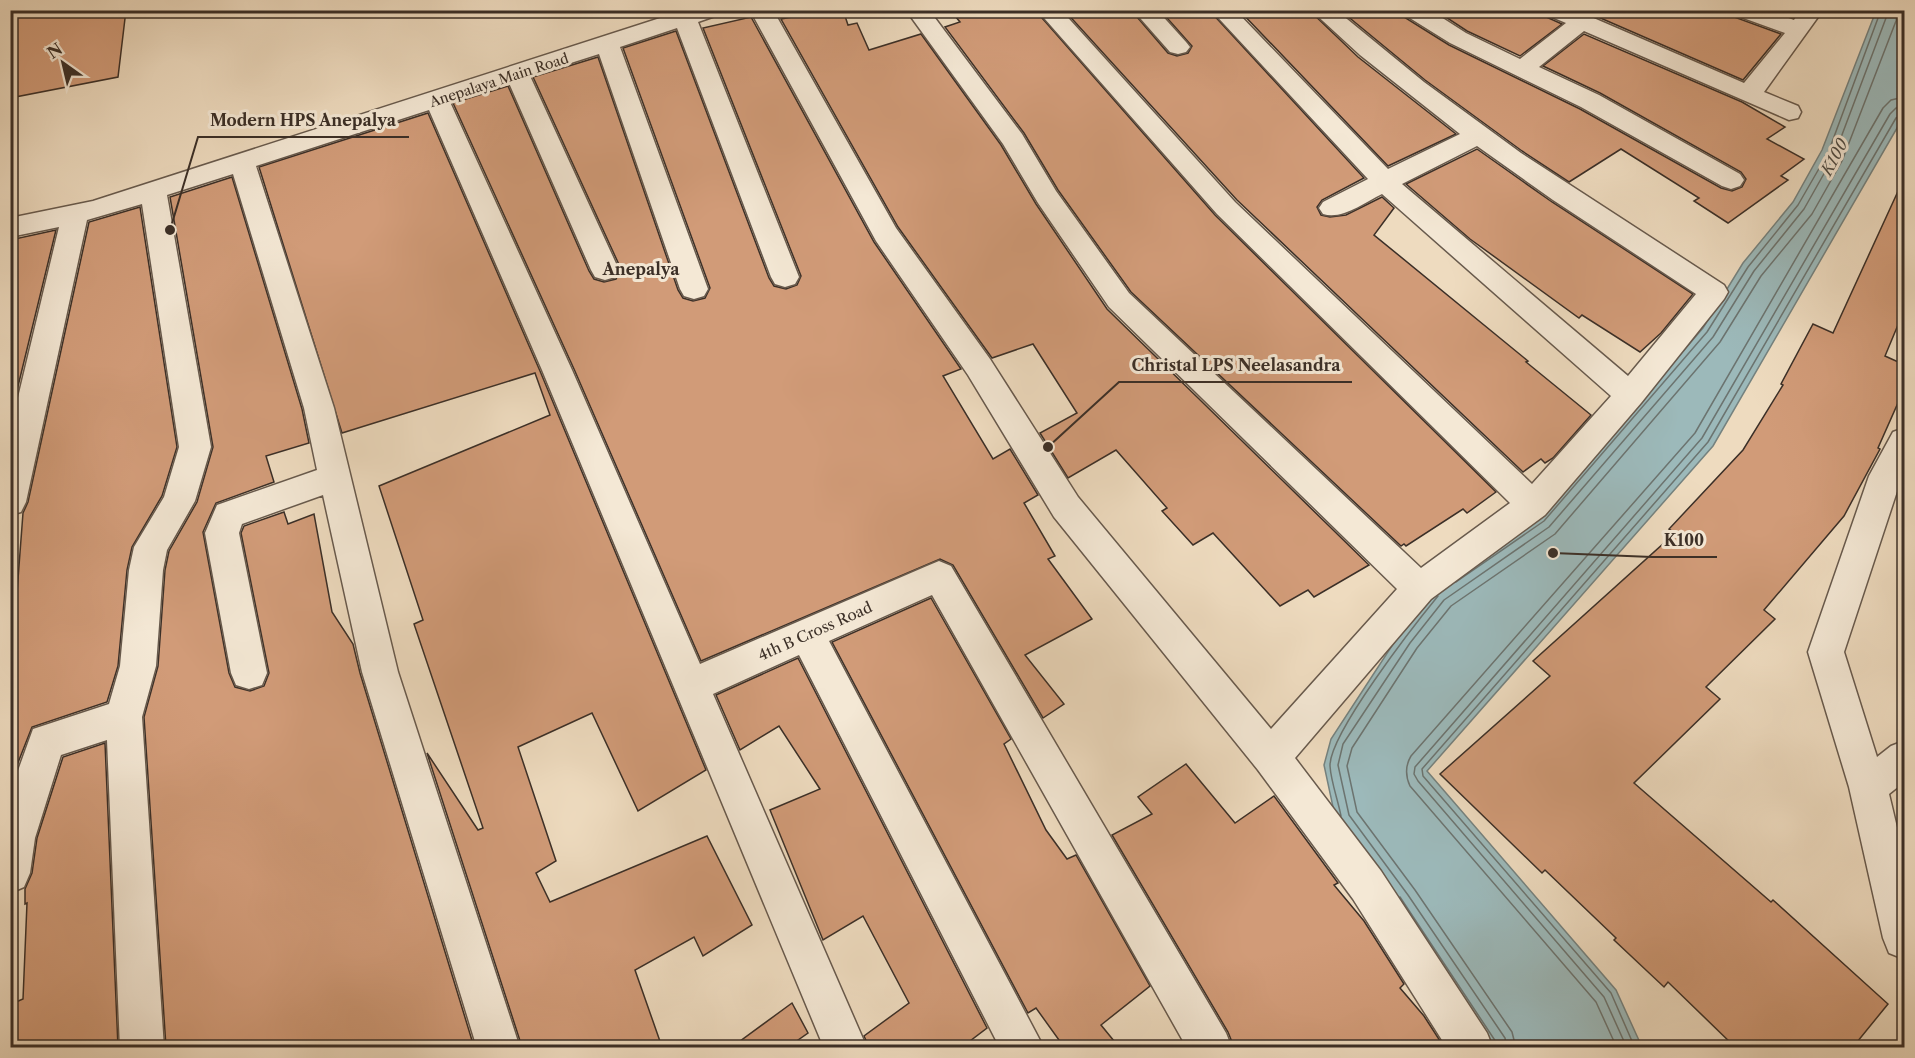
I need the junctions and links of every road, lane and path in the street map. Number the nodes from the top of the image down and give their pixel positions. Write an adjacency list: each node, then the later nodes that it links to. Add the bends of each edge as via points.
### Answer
1 (710, 10): 13 (street, Anepalaya Main Road)
2 (761, 10): 45 (street, via 886,234 979,367 1066,507)
3 (917, 10): 40 (street, via 1013,140 1047,197 1119,300)
4 (1048, 10): 39 (street, via 1226,208)
5 (1144, 10): 18 (street)
6 (1222, 10): 27 (street)
7 (1322, 10): 24 (street)
8 (1413, 10): 15 (street)
9 (1458, 10): 15 (street)
10 (1555, 10): 14 (street)
11 (1743, 10): 16 (street)
12 (1812, 10): 16 (street)
13 (686, 18): 17 (street, Anepalaya Main Road); 33 (street)
14 (1582, 22): 19 (street); 21 (street)
15 (1438, 28): 19 (street)
16 (1799, 30): 21 (street)
17 (608, 45): 20 (street, Anepalaya Main Road); 34 (street)
18 (1178, 47)
19 (1522, 69): 26 (street, via 1590,101)
20 (518, 74): 22 (street, Anepalaya Main Road); 32 (street)
21 (1749, 94): 23 (street)
22 (437, 100): 25 (street, Anepalaya Main Road); 43 (street, via 558,370)
23 (1789, 112)
24 (1478, 135): 27 (street); 35 (street, via 1585,211 1714,292)
25 (242, 162): 28 (street, Anepalaya Main Road); 37 (street, via 319,408)
26 (1731, 180)
27 (1384, 181): 29 (street); 35 (street)
28 (153, 190): 30 (street, Anepalaya Main Road); 44 (street, via 195,447 179,501 151,547 138,666)
29 (1332, 208)
30 (75, 214): 31 (street, Anepalaya Main Road); 38 (street)
31 (10, 228)
32 (605, 270)
33 (785, 278)
34 (694, 289)
35 (1630, 395): 39 (street)
36 (1904, 444): 47 (street, via 1885,476 1826,652)
37 (335, 477): 42 (street, via 229,515 222,533); 51 (street, via 380,672)
38 (10, 502)
39 (1533, 505): 40 (street)
40 (1419, 588): 45 (street)
41 (807, 635): 43 (street, 4th B Cross Road); 53 (street); 54 (street, 4th B Cross Road, via 939,576)
42 (249, 673)
43 (691, 686): 52 (street)
44 (124, 717): 48 (street, via 45,742 15,838); 50 (street)
45 (1271, 757): 55 (street, via 1367,885)
46 (1905, 759): 47 (street)
47 (1868, 787): 49 (street)
48 (10, 873)
49 (1905, 938)
50 (142, 1047)
51 (499, 1047)
52 (846, 1047)
53 (1023, 1047)
54 (1211, 1047)
55 (1472, 1047)

